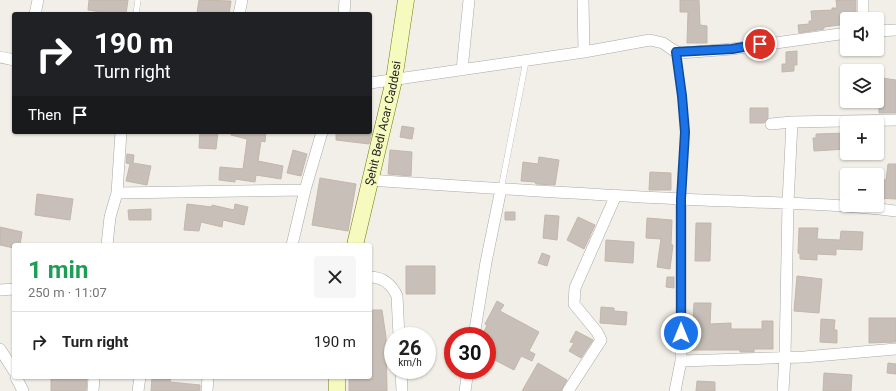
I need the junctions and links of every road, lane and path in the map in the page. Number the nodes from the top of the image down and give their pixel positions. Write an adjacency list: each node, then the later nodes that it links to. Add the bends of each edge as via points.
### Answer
1 (38, 0): 9 (street)
2 (138, 0): 10 (lane)
3 (242, 0): 11 (street)
4 (346, 0): 12 (street)
5 (406, 0): 23 (street, Şehit Bedi Acar Caddesi)
6 (469, 0): 22 (street)
7 (582, 0): 17 (street)
8 (862, 0): 13 (street)
9 (35, 12)
10 (136, 12)
11 (239, 12)
12 (344, 12)
13 (863, 12)
14 (896, 30): 15 (street)
15 (884, 31)
16 (840, 34): 18 (street, via 732,49)
17 (584, 52): 18 (street, via 650,40 663,43); 21 (street)
18 (676, 52): 35 (lane, via 685,132)
19 (0, 57): 20 (street)
20 (12, 60)
21 (526, 61): 22 (street); 31 (lane)
22 (462, 70): 23 (street)
23 (394, 80): 24 (street); 30 (street, Şehit Bedi Acar Caddesi)
24 (372, 83)
25 (896, 120): 26 (street)
26 (792, 122): 27 (street); 36 (street)
27 (771, 124)
28 (121, 134): 33 (street)
29 (321, 134): 32 (street)
30 (370, 180): 31 (street); 40 (street, Şehit Bedi Acar Caddesi)
31 (501, 189): 34 (street); 45 (street)
32 (305, 190): 33 (street); 39 (street)
33 (117, 193): 38 (street, via 110,217)
34 (616, 195): 35 (street); 65 (street, via 575,288 574,304 601,340)
35 (681, 199): 36 (street); 49 (street)
36 (788, 203): 37 (street, via 860,206); 48 (street)
37 (896, 211)
38 (107, 243)
39 (292, 243)
40 (355, 243)
41 (372, 277): 44 (street, via 386,282 397,296)
42 (12, 289): 43 (street)
43 (0, 290)
44 (399, 327)
45 (475, 327)
46 (0, 349): 50 (street)
47 (896, 349): 48 (street)
48 (785, 357): 49 (street); 67 (street)
49 (681, 361): 66 (street)
50 (12, 368)
51 (17, 379): 58 (street)
52 (94, 379): 59 (street)
53 (140, 379): 60 (street)
54 (208, 379): 61 (street)
55 (337, 379): 62 (street)
56 (401, 379): 63 (street)
57 (467, 379): 64 (street)
58 (22, 391)
59 (93, 391)
60 (138, 391)
61 (207, 391)
62 (337, 391)
63 (402, 391)
64 (465, 391)
65 (568, 391)
66 (675, 391)
67 (783, 391)

